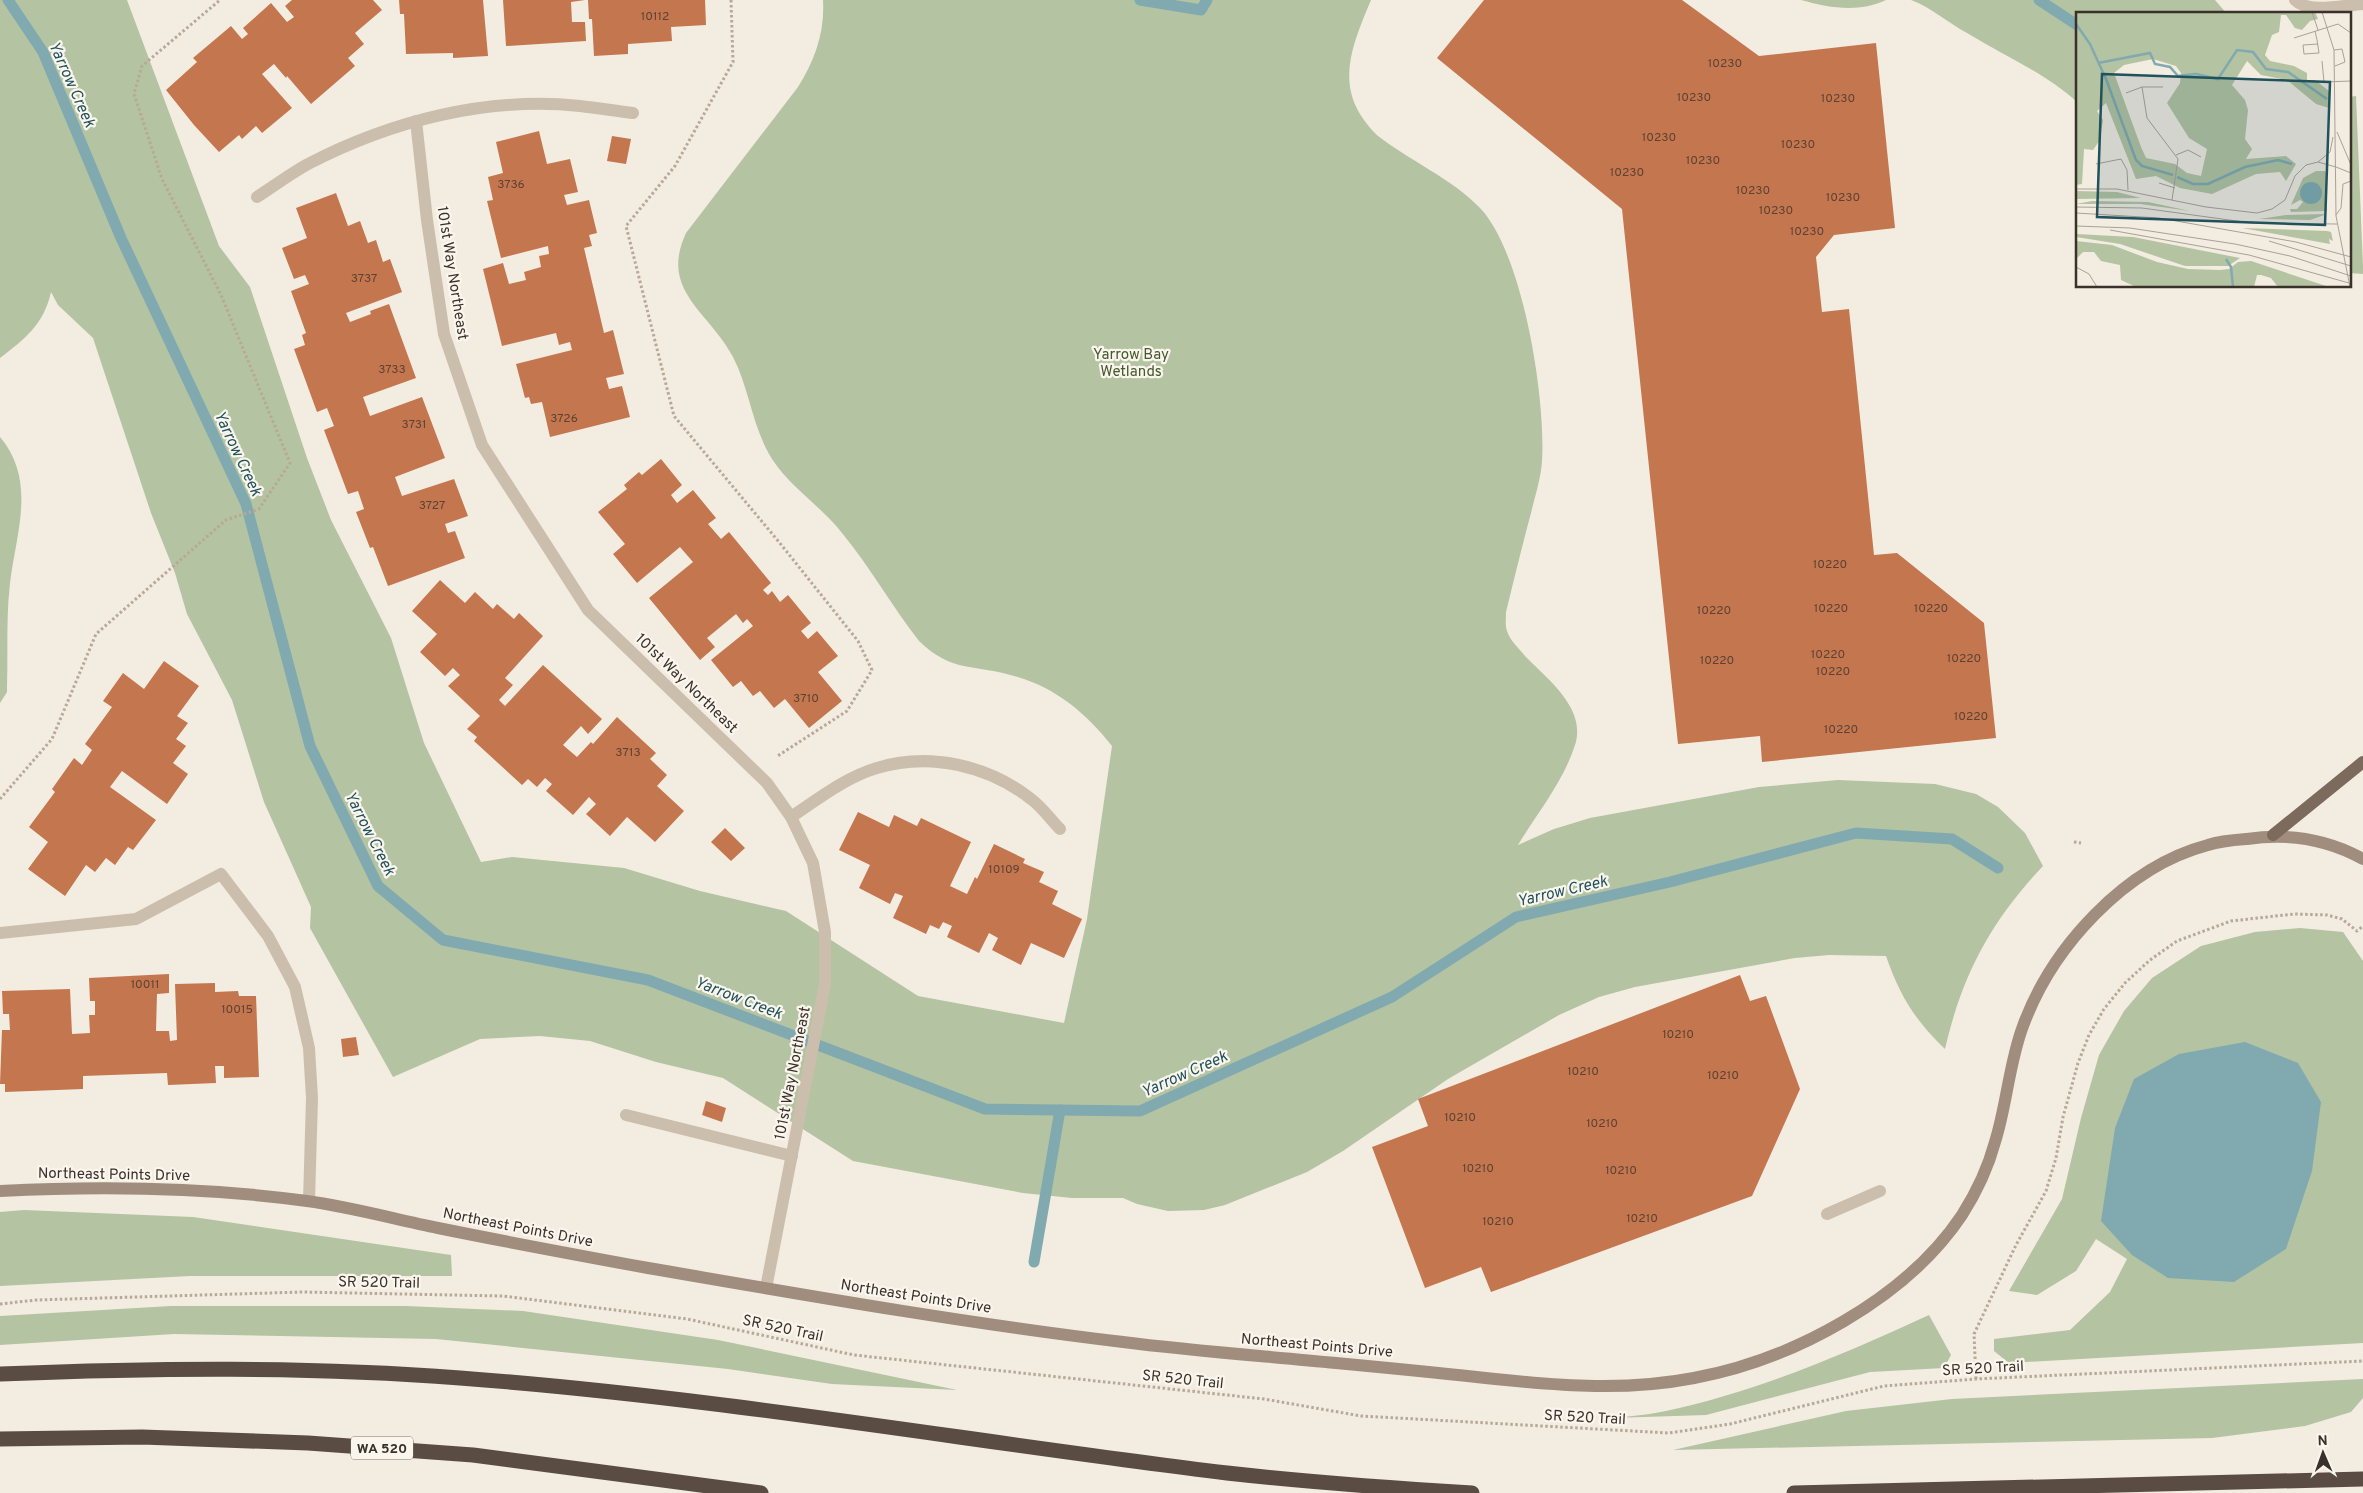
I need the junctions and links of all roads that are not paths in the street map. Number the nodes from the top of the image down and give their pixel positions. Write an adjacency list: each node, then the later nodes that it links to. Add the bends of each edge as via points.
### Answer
1 (2294, 0): 2 (street, via 2318,8)
2 (2363, 4)
3 (633, 113): 4 (street, via 579,106 524,104 470,109)
4 (416, 121): 5 (street, via 360,139 306,165); 7 (street, 101st Way Northeast, via 444,334 482,445 588,610 767,782)
5 (257, 198)
6 (2363, 762): 9 (main road)
7 (791, 817): 8 (street, via 839,785 877,768 917,761 958,764 997,777 1032,799); 13 (street, 101st Way Northeast, via 813,863 825,932 825,984)
8 (1060, 829)
9 (2273, 835): 10 (street, Northeast Points Drive, via 2328,843); 18 (street, Northeast Points Drive, via 2210,844 2180,855 2149,871 2086,924 2064,949 2039,989 2020,1035 1996,1142 1982,1179 1940,1244 1880,1297 1847,1319 1776,1355 1738,1368 1660,1384 1580,1388 1126,1343)
10 (2363, 859)
11 (0, 933): 16 (street, via 136,919 222,874 268,936 295,987 309,1048 312,1098)
12 (626, 1115): 13 (street)
13 (792, 1156): 18 (street, 101st Way Northeast)
14 (0, 1191): 16 (street, Northeast Points Drive, via 79,1187 191,1191)
15 (1880, 1191): 17 (street)
16 (309, 1202): 18 (street, Northeast Points Drive, via 530,1247)
17 (1827, 1214)
18 (766, 1288)
19 (0, 1374): 23 (highway, via 307,1370 460,1378 734,1407 1229,1473)
20 (0, 1439): 22 (highway, WA 520, via 142,1437 318,1443 473,1455)
21 (2363, 1479): 24 (highway)
22 (761, 1493)
23 (1472, 1493)
24 (1794, 1493)

